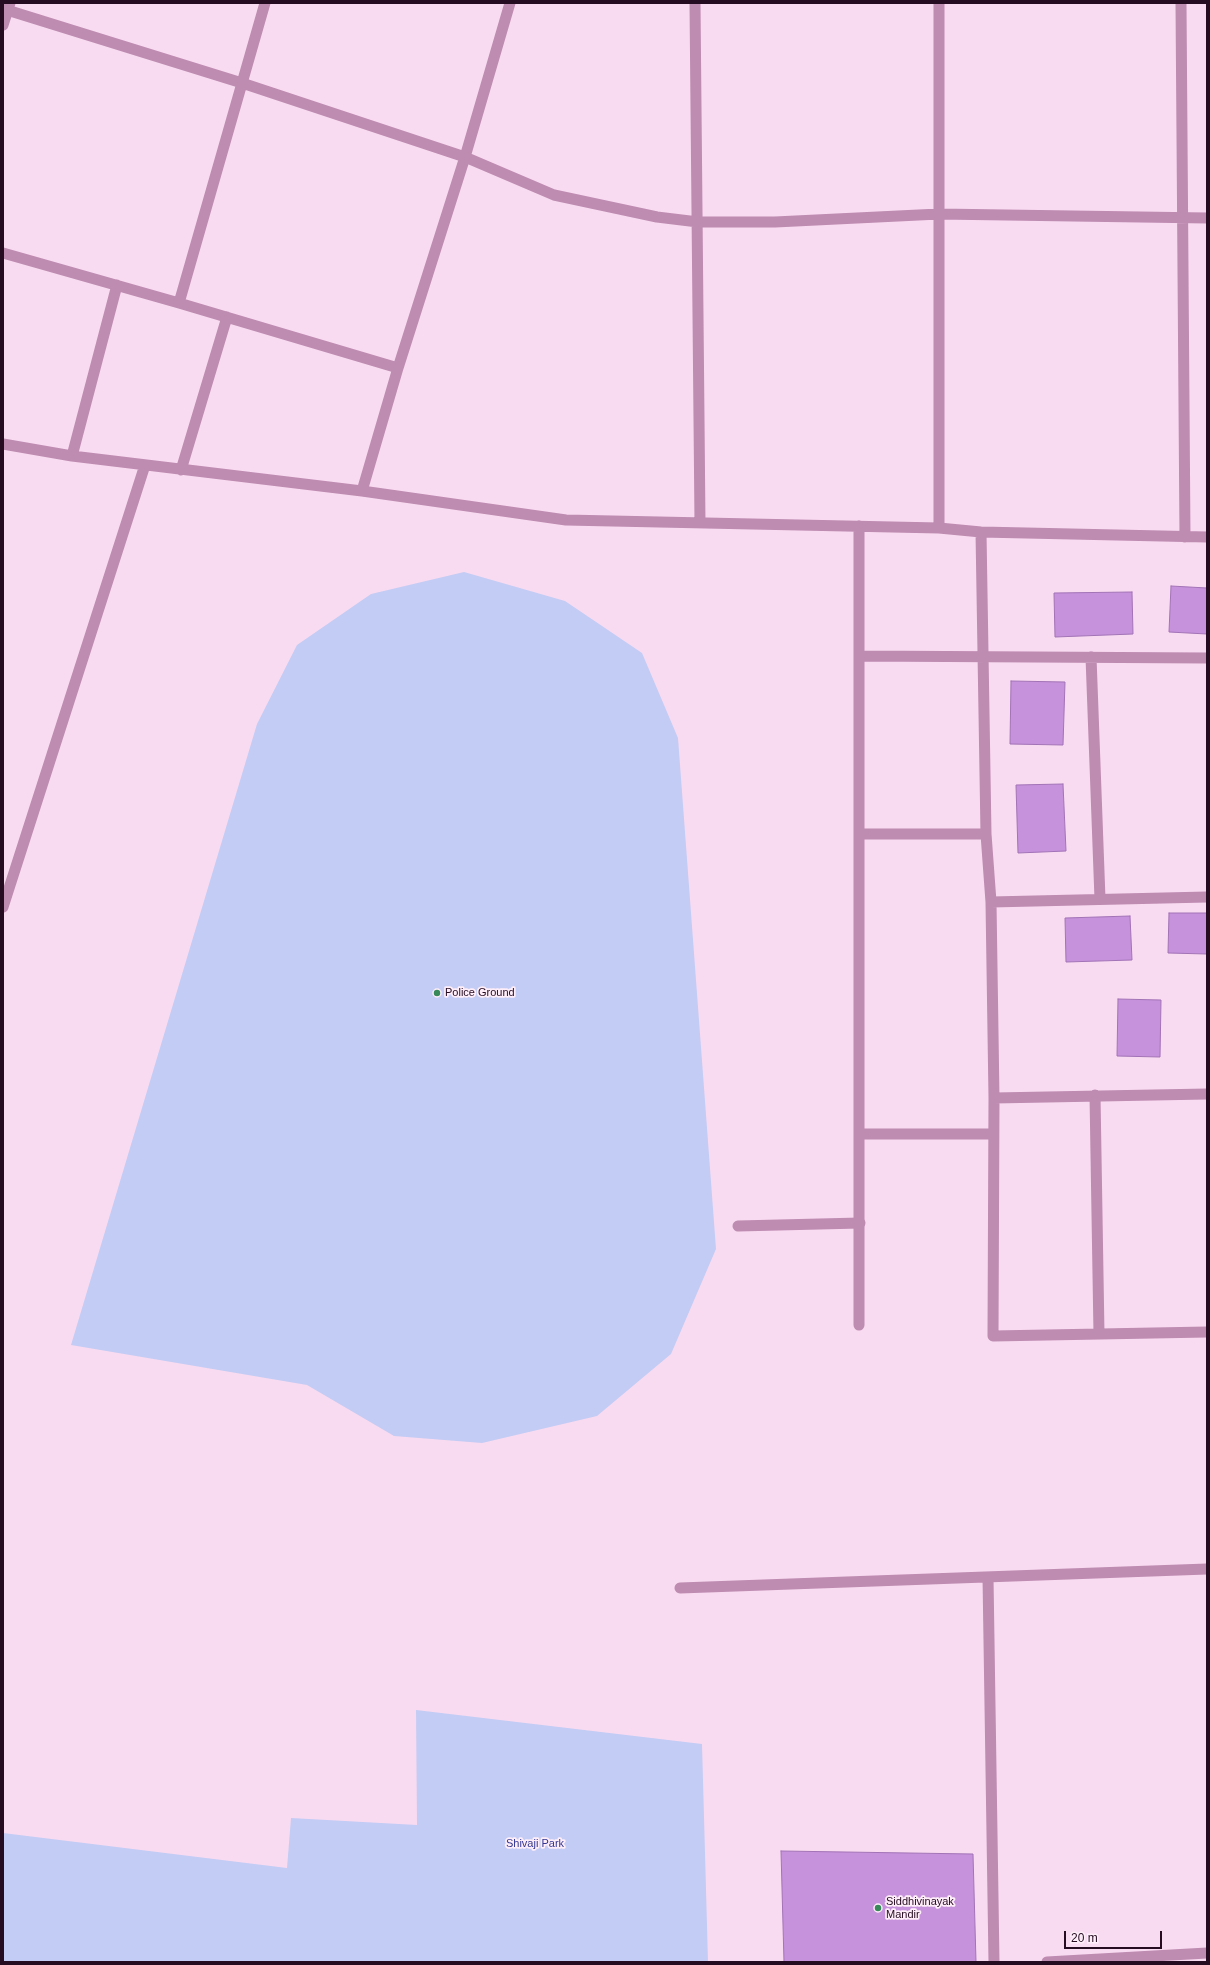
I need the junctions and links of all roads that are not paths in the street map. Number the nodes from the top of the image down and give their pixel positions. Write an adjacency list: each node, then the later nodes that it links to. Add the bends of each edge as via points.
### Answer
1 (265, 3): 8 (street)
2 (510, 3): 9 (street)
3 (695, 3): 13 (street)
4 (939, 3): 10 (street)
5 (1181, 3): 11 (street)
6 (9, 7): 7 (street); 8 (street)
7 (3, 25)
8 (242, 83): 9 (street); 16 (street)
9 (465, 158): 13 (street, via 554,195 622,211); 18 (street)
10 (939, 214): 11 (street); 13 (street, via 775,222); 26 (street)
11 (1182, 218): 12 (street); 28 (street)
12 (1207, 218)
13 (698, 222): 24 (street)
14 (3, 253): 15 (street)
15 (118, 285): 16 (street); 20 (street)
16 (179, 303): 17 (street)
17 (227, 317): 18 (street); 22 (street)
18 (398, 368): 23 (street)
19 (3, 444): 20 (street)
20 (72, 456): 21 (street)
21 (145, 465): 22 (street); 39 (street)
22 (181, 470): 23 (street)
23 (362, 491): 24 (street, via 566,520)
24 (700, 523): 25 (street)
25 (859, 526): 26 (street); 30 (street)
26 (938, 528): 27 (street)
27 (981, 532): 28 (street); 31 (street)
28 (1185, 537): 29 (street)
29 (1207, 537)
30 (859, 656): 31 (street); 34 (street)
31 (982, 656): 32 (street); 35 (street)
32 (1092, 657): 33 (street); 37 (street)
33 (1207, 658)
34 (859, 834): 35 (street); 43 (street)
35 (986, 834): 38 (street)
36 (1207, 897): 37 (street)
37 (1100, 899): 38 (street)
38 (991, 902): 42 (street)
39 (3, 907)
40 (1207, 1094): 41 (street)
41 (1095, 1096): 42 (street); 49 (street)
42 (994, 1098): 44 (street)
43 (860, 1134): 44 (street); 45 (street)
44 (993, 1134): 49 (street, via 992,1336)
45 (860, 1223): 46 (street); 47 (street)
46 (738, 1226)
47 (860, 1325)
48 (1207, 1332): 49 (street)
49 (1099, 1334)
50 (1207, 1569): 51 (street)
51 (988, 1577): 52 (street); 54 (street)
52 (680, 1588)
53 (1207, 1953): 55 (street)
54 (994, 1962)
55 (1047, 1962)

